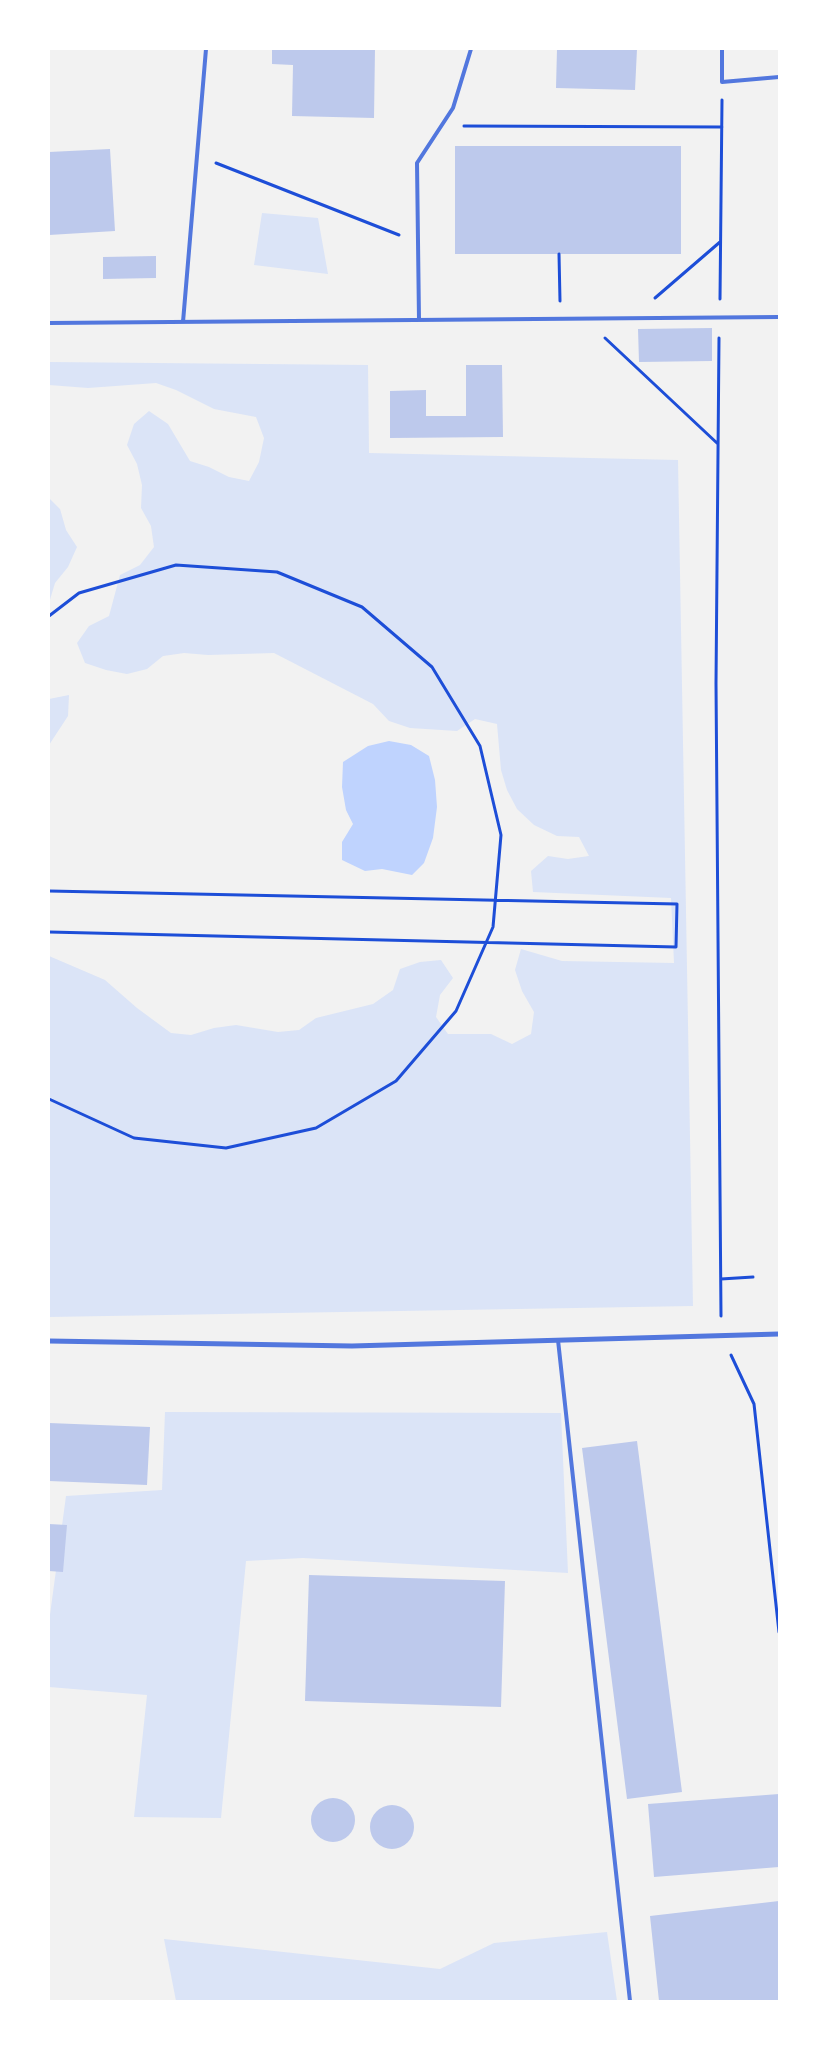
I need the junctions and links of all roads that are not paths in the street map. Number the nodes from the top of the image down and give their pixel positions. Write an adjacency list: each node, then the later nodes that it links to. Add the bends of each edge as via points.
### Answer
1 (206, 49): 7 (lane)
2 (471, 49): 6 (lane, via 453,108 417,163)
3 (722, 49): 4 (lane, via 722,82)
4 (779, 77)
5 (779, 317): 6 (lane)
6 (419, 320): 7 (lane)
7 (183, 322): 8 (lane)
8 (49, 323)
9 (779, 1334): 10 (street)
10 (558, 1340): 11 (street, via 352,1346); 12 (lane)
11 (49, 1342)
12 (630, 2001)

